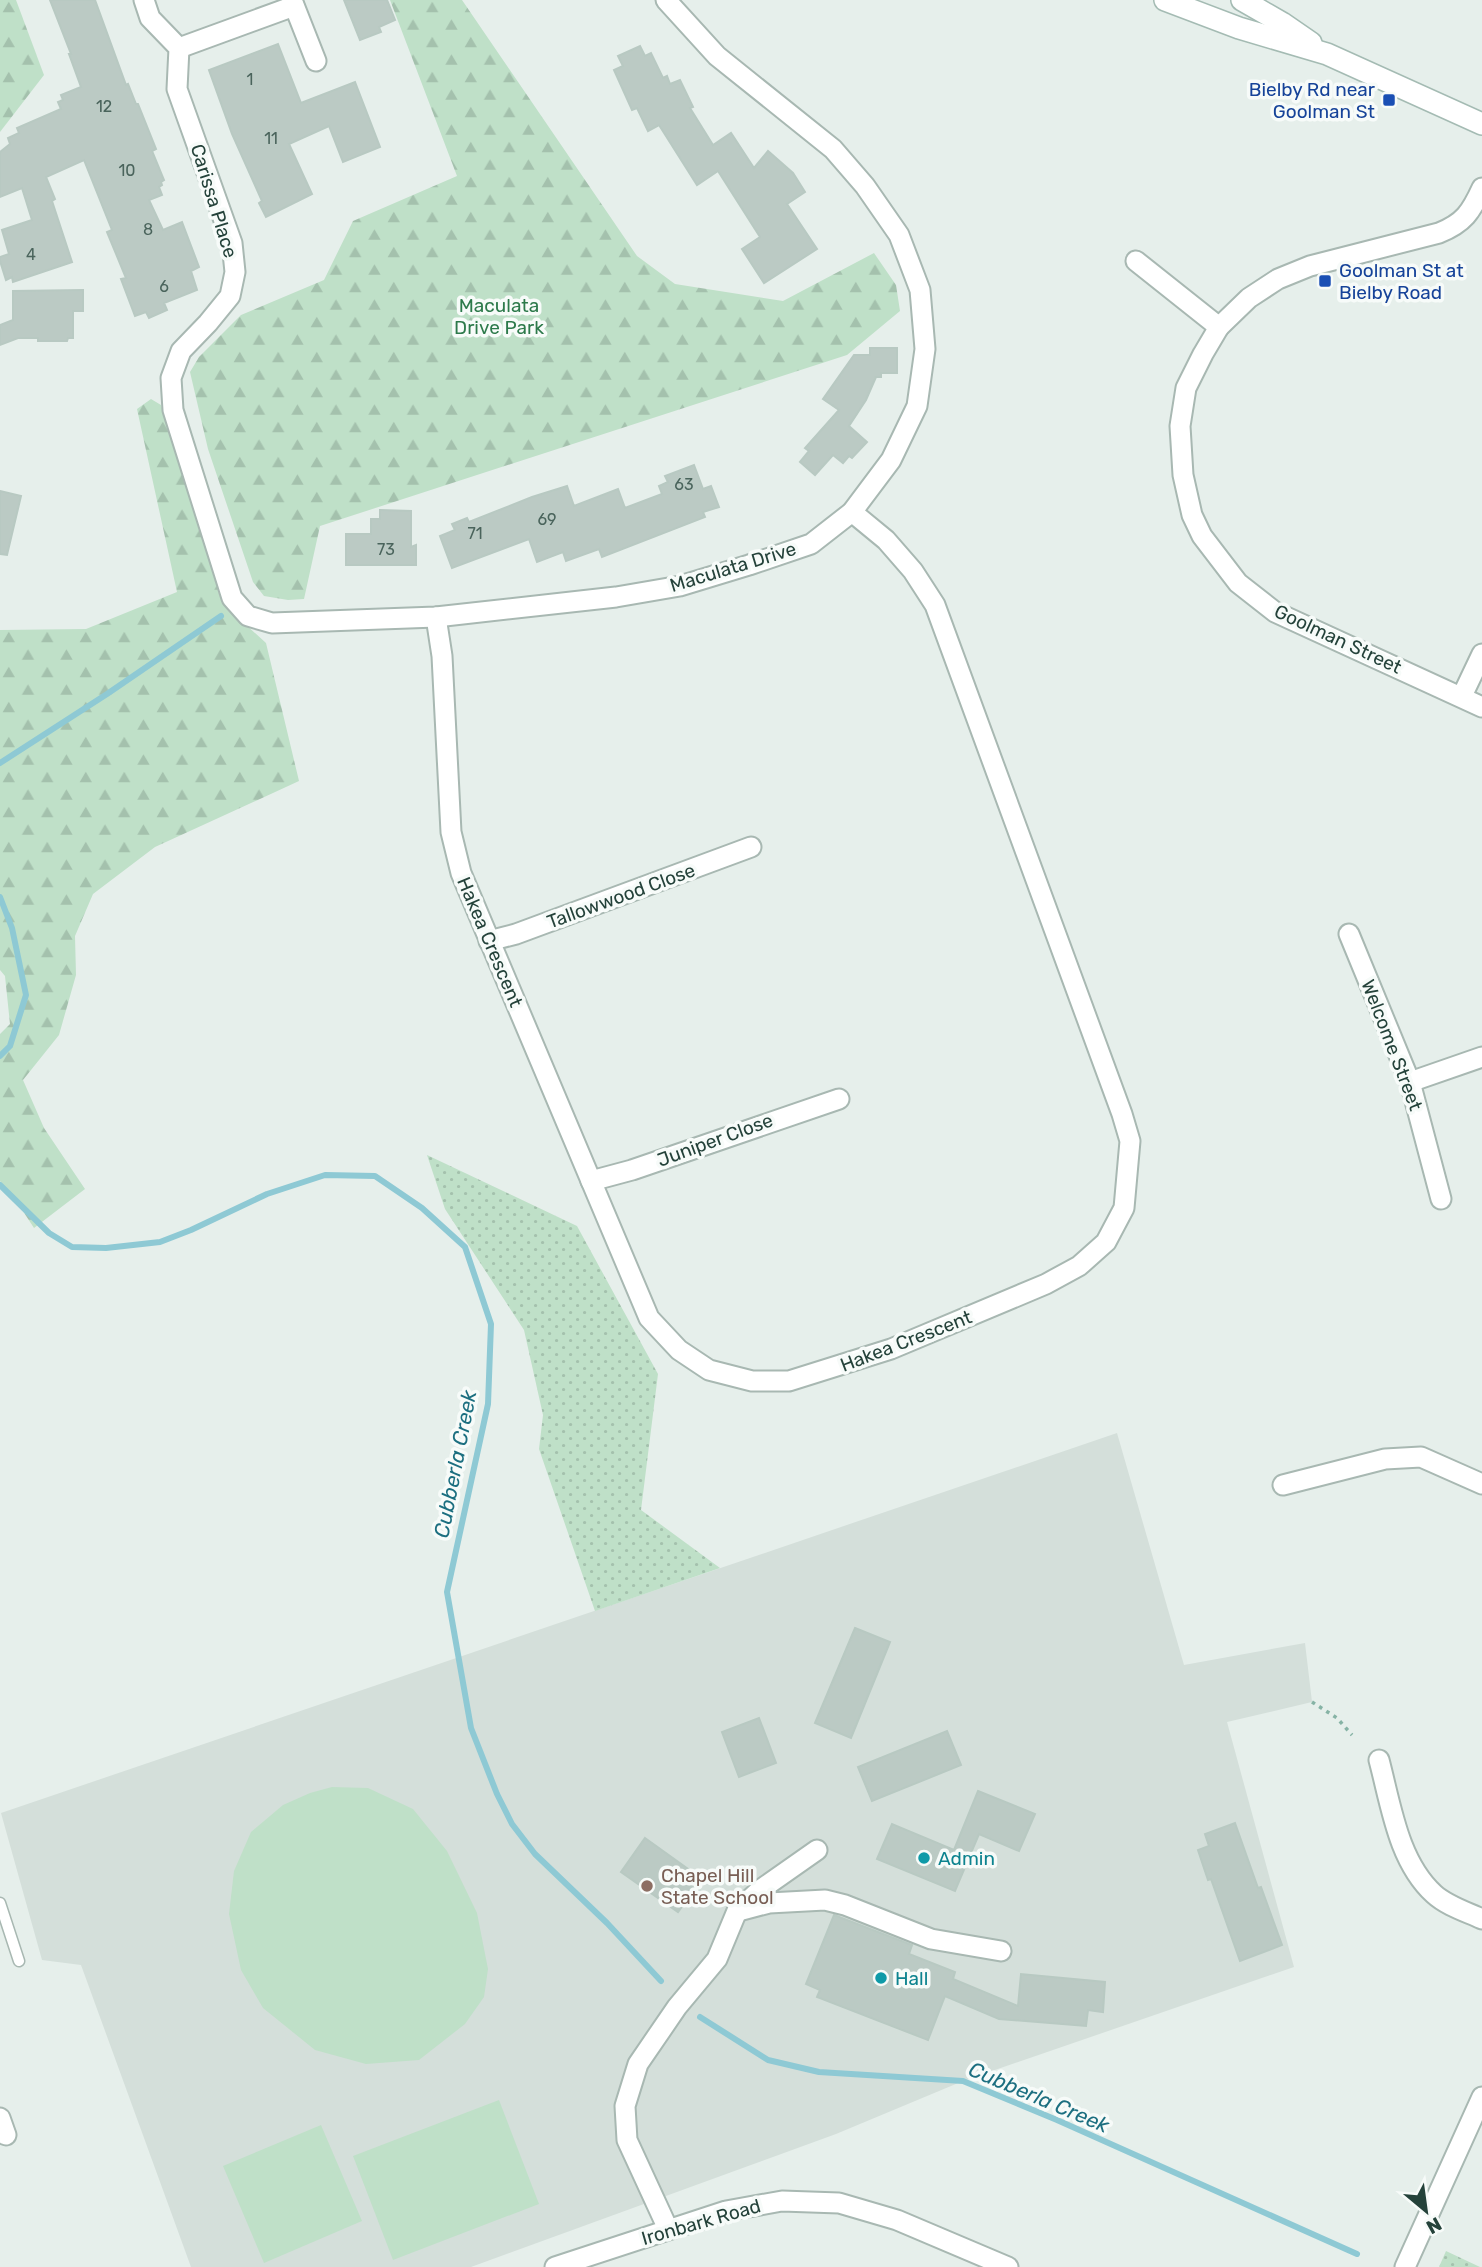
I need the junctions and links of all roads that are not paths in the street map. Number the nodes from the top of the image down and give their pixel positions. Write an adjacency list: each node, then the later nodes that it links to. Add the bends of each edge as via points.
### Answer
1 (144, 0): 6 (street, via 150,18)
2 (666, 0): 13 (street, Maculata Drive, via 717,57 833,149 899,235 920,290 925,349 917,405 891,460)
3 (1165, 0): 7 (street)
4 (1242, 0): 7 (street)
5 (293, 3): 6 (street); 8 (street)
6 (179, 48): 14 (street, Carissa Place, via 177,89 232,243 235,272 230,296 181,351 171,378 173,410)
7 (1327, 54): 9 (street)
8 (316, 61)
9 (1482, 124)
10 (1482, 188): 12 (street, Goolman Street, via 1458,225 1278,279 1249,298)
11 (1136, 261): 12 (street)
12 (1219, 327): 17 (street, Goolman Street, via 1186,388 1180,426 1183,475 1202,536 1238,583 1275,612)
13 (852, 512): 15 (street, Maculata Drive, via 811,544 681,586); 25 (street, Hakea Crescent, via 886,540 935,605 1122,1114 1129,1140 1124,1208 1106,1242 1079,1266 1046,1284 821,1373 789,1381 751,1381 709,1370 679,1350 649,1318)
14 (232, 598): 15 (street, Maculata Drive, via 248,615 271,624)
15 (436, 617): 21 (street, Hakea Crescent, via 451,832 461,873)
16 (1482, 653): 17 (street)
17 (1462, 696): 18 (street, Goolman Street)
18 (1482, 707)
19 (751, 847): 21 (street, Tallowwood Close)
20 (1349, 934): 23 (street, Welcome Street)
21 (489, 941): 25 (street, Hakea Crescent)
22 (1482, 1057): 23 (street)
23 (1410, 1082): 26 (street, Welcome Street)
24 (838, 1099): 25 (street, Juniper Close)
25 (591, 1181)
26 (1441, 1199)
27 (1482, 1484): 28 (street, via 1421,1457 1385,1459)
28 (1283, 1485)
29 (1379, 1760): 33 (street, via 1400,1841 1415,1871 1435,1895)
30 (817, 1850): 32 (street)
31 (0, 1903): 35 (lane)
32 (737, 1911): 34 (street, via 769,1903 825,1900 931,1939); 38 (street, via 718,1959 677,2007 638,2064 625,2106 627,2140)
33 (1482, 1919)
34 (1001, 1951)
35 (19, 1961)
36 (1482, 2097): 37 (street)
37 (1474, 2135): 41 (street)
38 (668, 2229): 39 (street, Ironbark Road); 40 (street, Ironbark Road, via 726,2211 782,2201 839,2203 898,2220)
39 (555, 2267)
40 (1008, 2267)
41 (1405, 2267)

